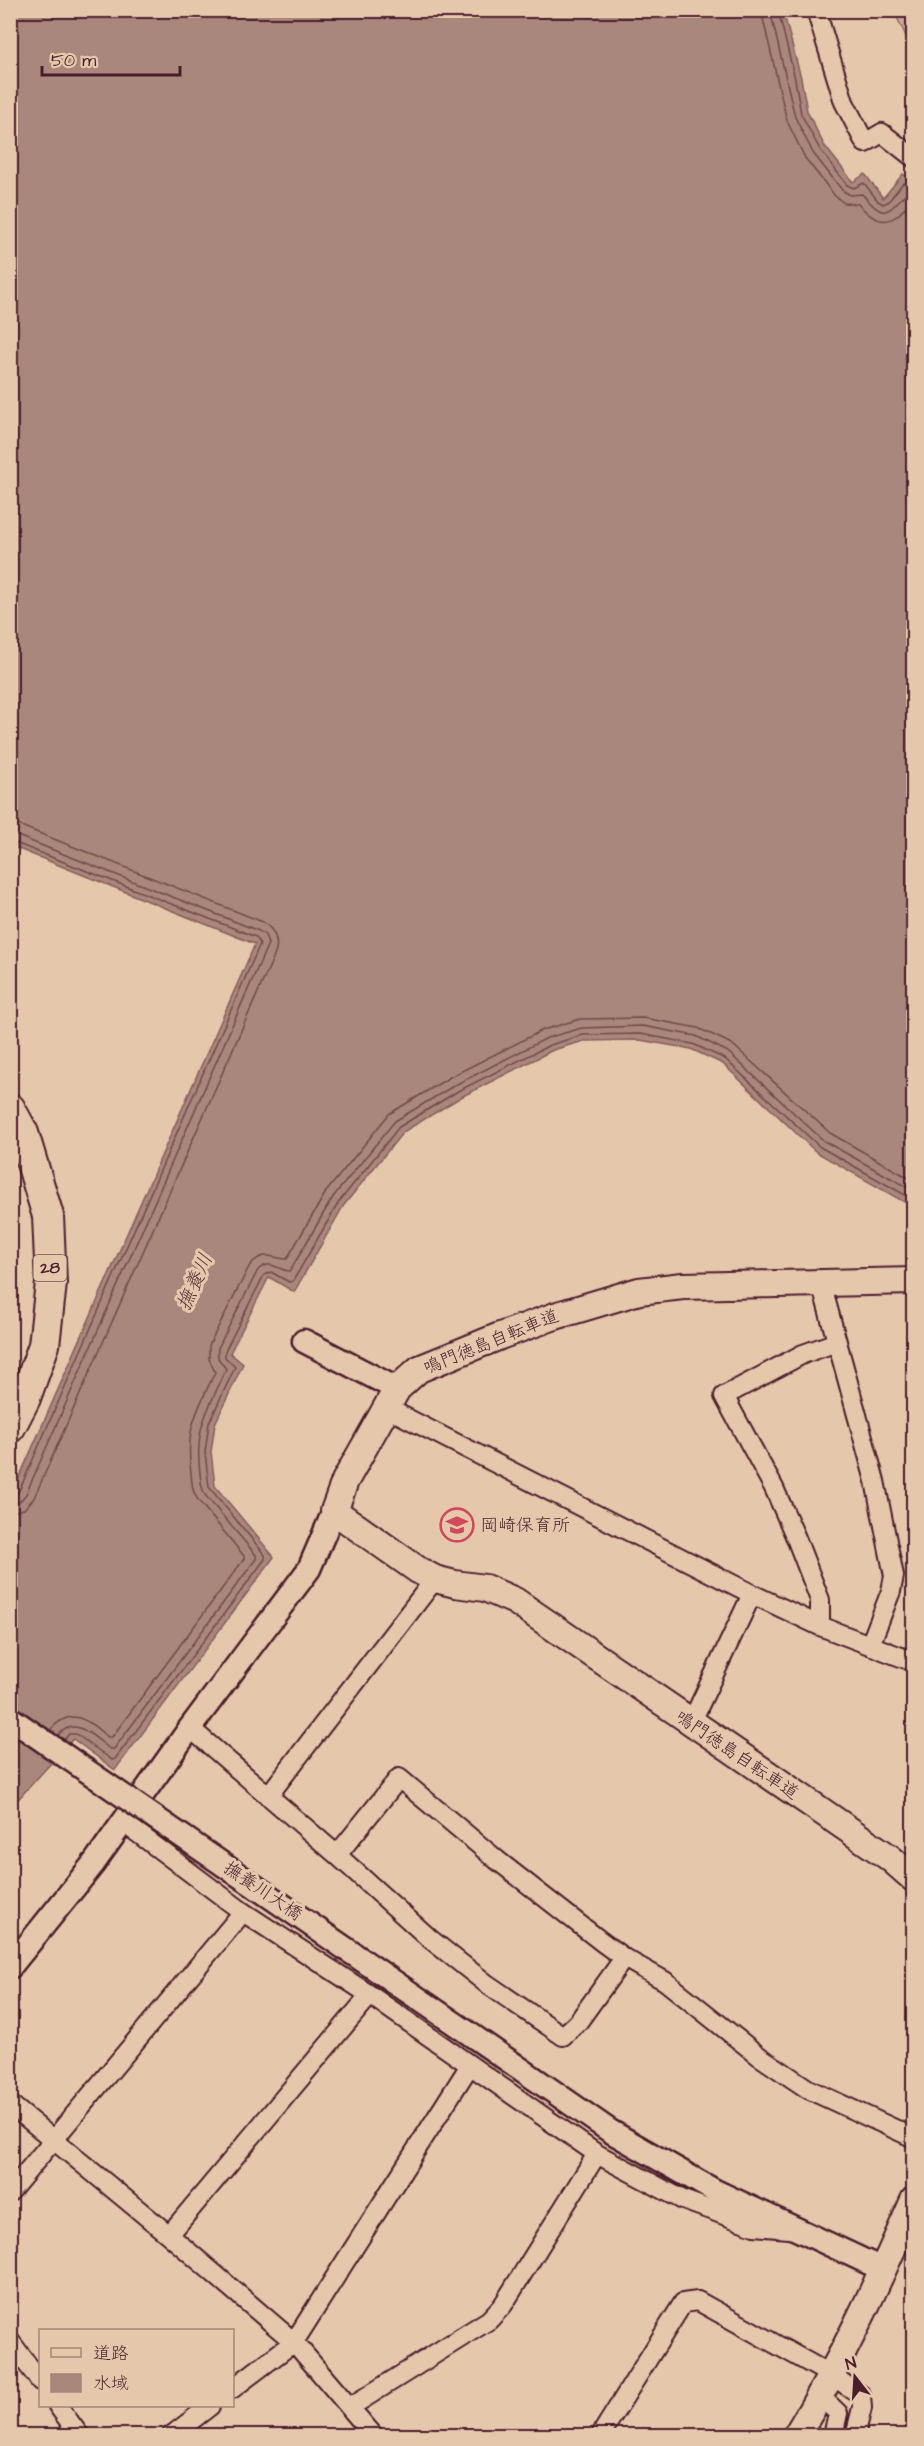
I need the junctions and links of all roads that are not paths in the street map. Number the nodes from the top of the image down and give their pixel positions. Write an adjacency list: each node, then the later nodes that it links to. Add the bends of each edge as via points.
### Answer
1 (816, 10): 2 (street, via 844,102 866,143 882,133)
2 (914, 158)
3 (10, 1109): 9 (highway, 28, via 23,1133 48,1216 51,1283 44,1345)
4 (914, 1281): 5 (main road, 鳴門徳島自転車道)
5 (821, 1283): 7 (street); 8 (main road, 鳴門徳島自転車道, via 683,1286 618,1296 419,1369)
6 (304, 1341): 8 (street)
7 (837, 1342): 13 (street, via 803,1354 724,1396 796,1538 820,1600); 14 (street, via 875,1481 894,1576)
8 (392, 1398): 10 (main road, 鳴門徳島自転車道, via 345,1481); 12 (street)
9 (10, 1426)
10 (334, 1511): 11 (main road, 鳴門徳島自転車道); 18 (street, via 309,1569)
11 (435, 1579): 17 (main road, 鳴門徳島自転車道, via 485,1588 515,1601); 19 (street)
12 (753, 1594): 13 (street); 17 (street)
13 (820, 1626): 14 (street)
14 (870, 1645): 15 (street)
15 (914, 1662)
16 (10, 1718): 34 (street, 撫養川大橋, bridge, via 610,2131 715,2191)
17 (691, 1723): 22 (main road, 鳴門徳島自転車道, via 890,1858)
18 (190, 1728): 19 (street); 20 (street)
19 (268, 1796): 21 (street)
20 (123, 1822): 23 (street); 25 (street)
21 (337, 1855): 24 (street, via 399,1778); 24 (street, via 429,1938 563,2036 578,2022)
22 (914, 1879)
23 (243, 1912): 26 (street); 30 (street)
24 (624, 1958): 29 (street, via 665,1981 759,2056 808,2089)
25 (10, 1967)
26 (370, 1995): 27 (street); 35 (street)
27 (470, 2065): 31 (street); 38 (street)
28 (10, 2104): 30 (street)
29 (914, 2138)
30 (54, 2139): 32 (street); 35 (street)
31 (597, 2154): 34 (street, via 683,2200 754,2226); 44 (street, via 503,2305 489,2320)
32 (10, 2192)
33 (914, 2200): 36 (main road)
34 (796, 2229): 36 (street, 撫養川大橋)
35 (169, 2235): 38 (street)
36 (884, 2270): 40 (main road)
37 (10, 2341): 39 (street)
38 (294, 2342): 41 (street); 44 (street)
39 (39, 2380)
40 (825, 2386): 48 (street, via 698,2301 683,2303); 49 (main road); 50 (street, via 838,2413); 51 (street, via 861,2395)
41 (234, 2387)
42 (59, 2407): 45 (street)
43 (209, 2407): 46 (street)
44 (350, 2407): 47 (street)
45 (80, 2436)
46 (171, 2436)
47 (374, 2436)
48 (600, 2436)
49 (796, 2436)
50 (833, 2436)
51 (855, 2436)

